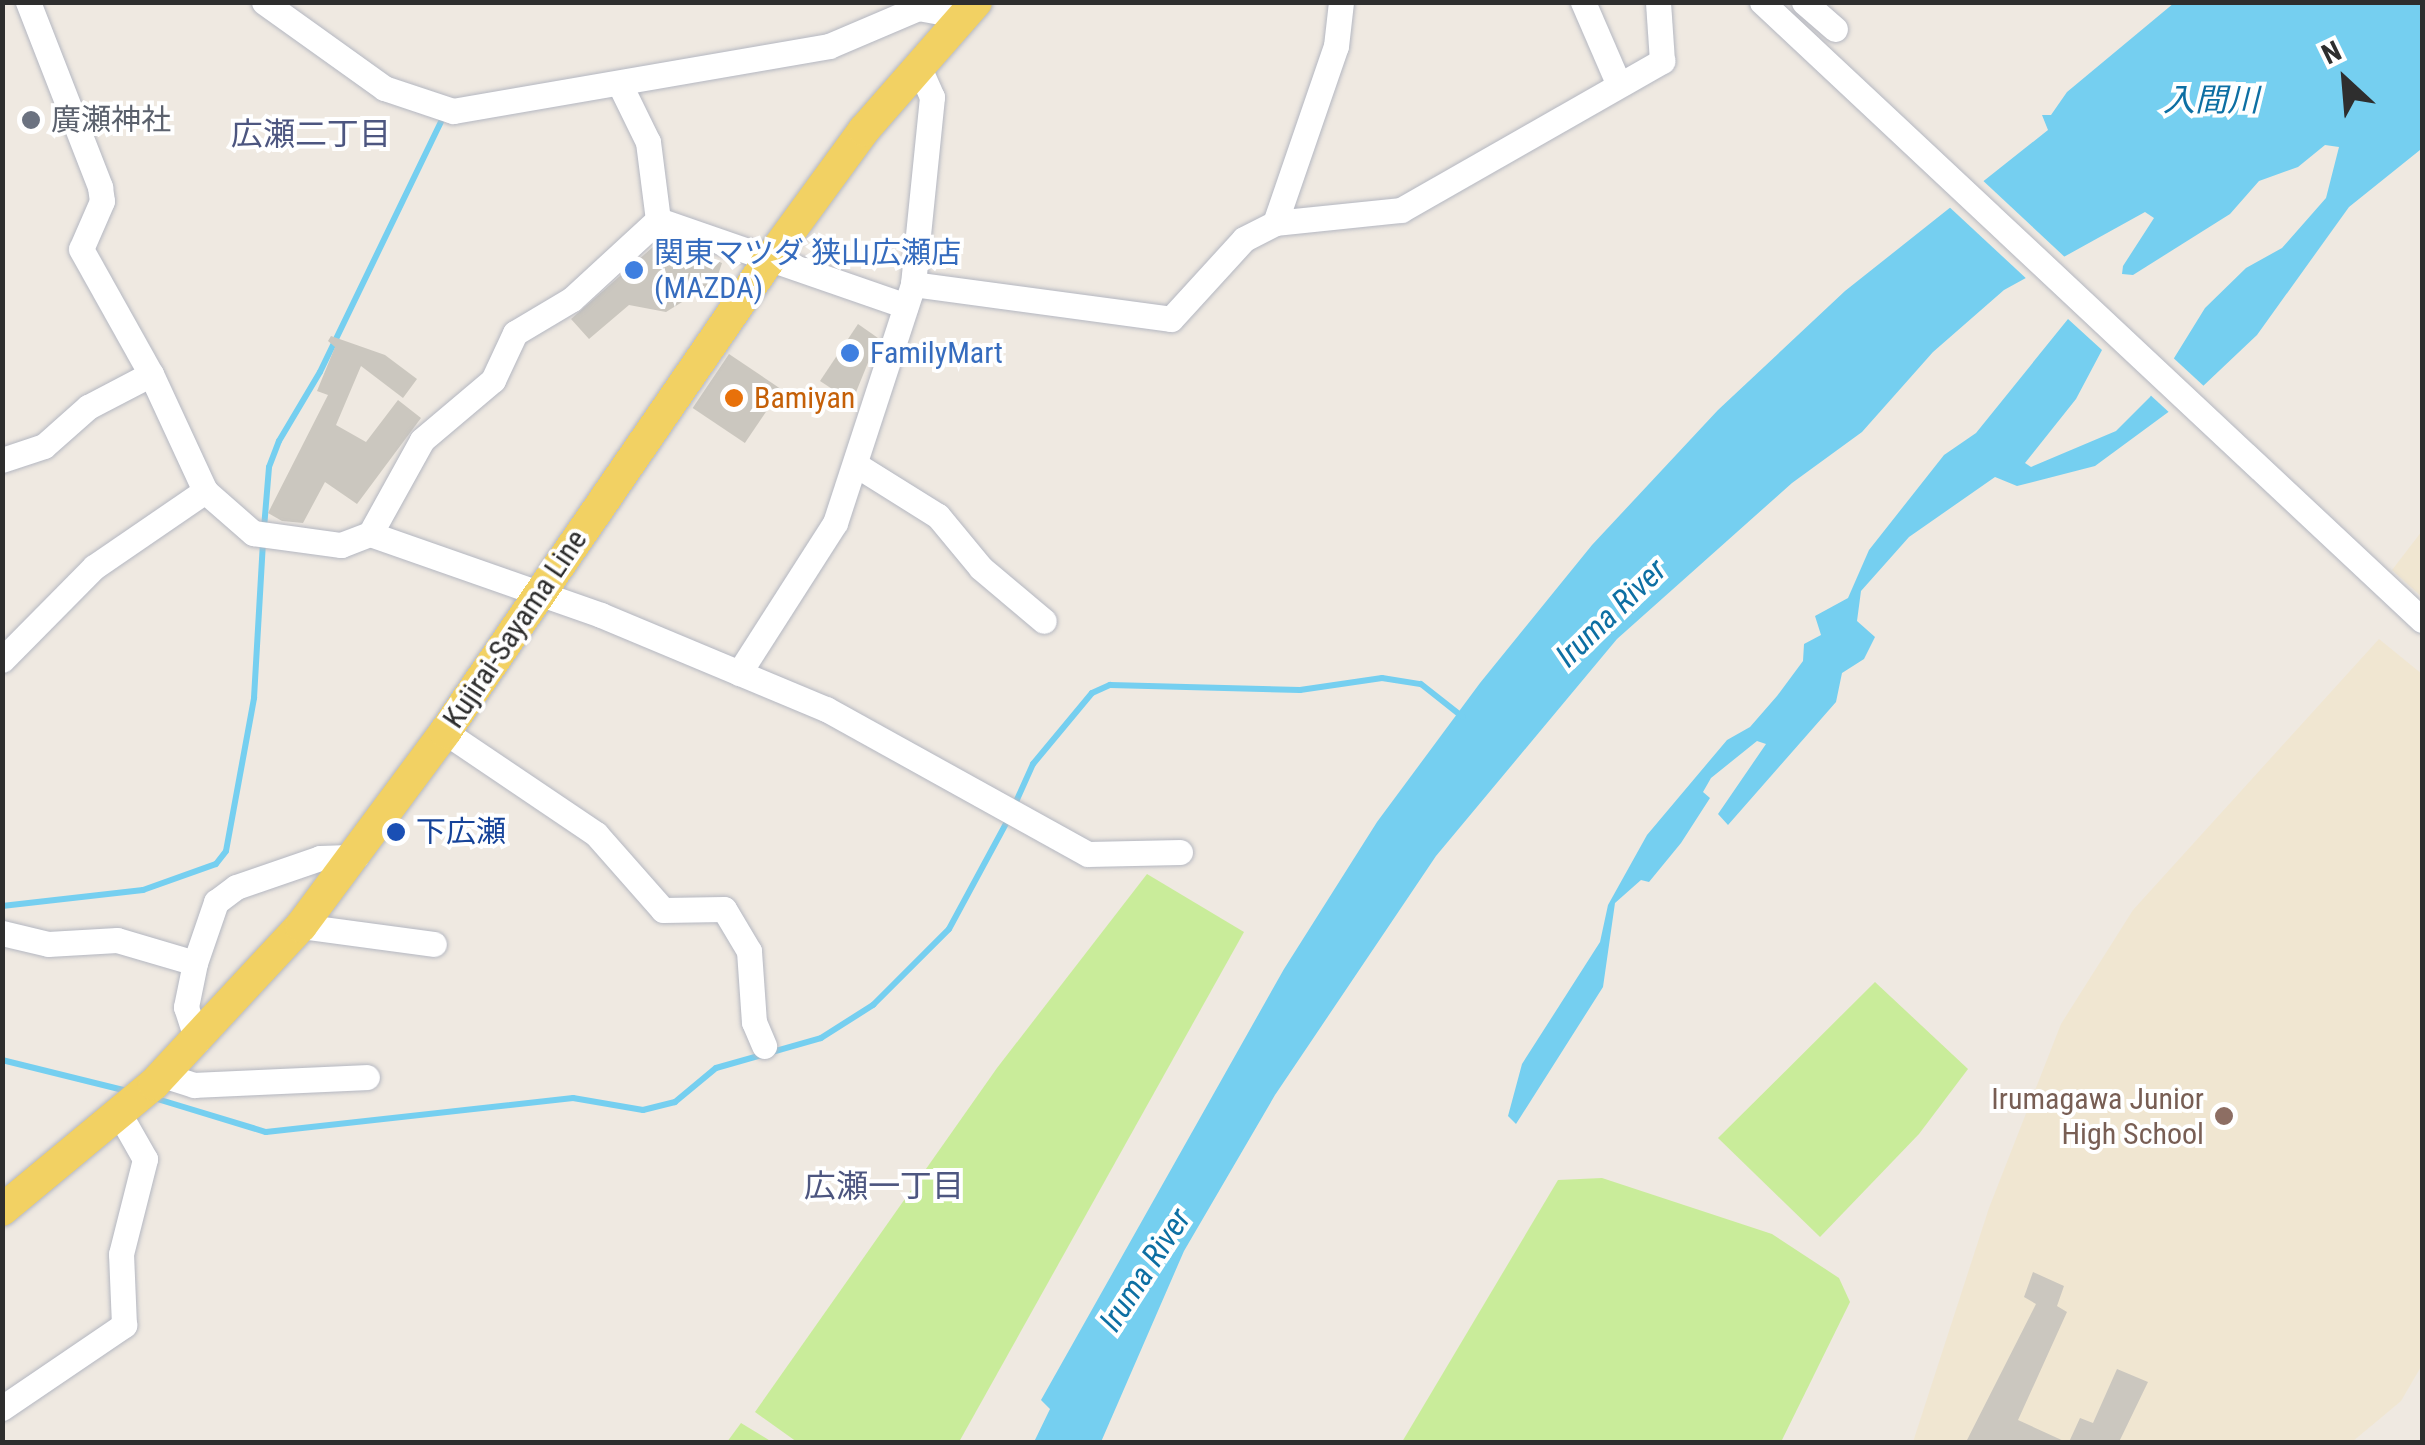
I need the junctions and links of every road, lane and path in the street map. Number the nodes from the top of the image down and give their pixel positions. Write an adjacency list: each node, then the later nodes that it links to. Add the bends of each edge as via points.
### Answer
1 (28, 2): 17 (street, via 100,187 102,201 81,249)
2 (264, 2): 12 (street, via 412,102 453,111)
3 (1341, 2): 14 (street, via 1336,46)
4 (1583, 2): 11 (street)
5 (1658, 2): 11 (street, via 1662,61)
6 (1762, 2): 23 (street)
7 (1804, 2): 9 (street)
8 (969, 9): 10 (main road, Kujirai-Sayama Line); 12 (street, via 918,8 829,46)
9 (1835, 30)
10 (918, 66): 15 (main road, Kujirai-Sayama Line); 16 (street, via 932,97)
11 (1619, 86): 14 (street, via 1401,210)
12 (621, 87): 13 (street, via 648,142)
13 (658, 220): 15 (street); 21 (street, via 572,299 515,332 493,380 422,440)
14 (1275, 223): 16 (street, via 1244,239 1171,319)
15 (767, 262): 16 (street); 22 (main road, Kujirai-Sayama Line)
16 (910, 295): 19 (street)
17 (151, 374): 18 (street, via 88,407 44,446); 20 (street)
18 (2, 460)
19 (858, 466): 24 (street, via 938,516 981,568); 26 (street, via 835,523)
20 (205, 492): 21 (street, via 262,536 341,545); 25 (street, via 94,567)
21 (370, 534): 22 (street)
22 (538, 595): 26 (street); 27 (main road, Kujirai-Sayama Line)
23 (2422, 620)
24 (1044, 621)
25 (2, 660)
26 (739, 672): 28 (street, via 826,709 1088,854)
27 (445, 732): 29 (main road, Kujirai-Sayama Line); 35 (street, via 596,834 663,910 724,909 749,951 754,1022)
28 (1180, 852)
29 (356, 857): 30 (main road, Kujirai-Sayama Line); 33 (street, via 320,858 236,886 216,902)
30 (301, 926): 32 (street); 34 (main road, Kujirai-Sayama Line)
31 (2, 933): 33 (street, via 48,944 118,940)
32 (434, 944)
33 (195, 962): 34 (street, via 186,1006)
34 (197, 1041): 37 (main road, Kujirai-Sayama Line)
35 (764, 1046)
36 (367, 1077): 37 (street, via 194,1085)
37 (159, 1080): 38 (main road, Kujirai-Sayama Line)
38 (125, 1111): 39 (main road, Kujirai-Sayama Line); 40 (street, via 144,1159 122,1254 124,1326)
39 (2, 1210)
40 (2, 1408)

